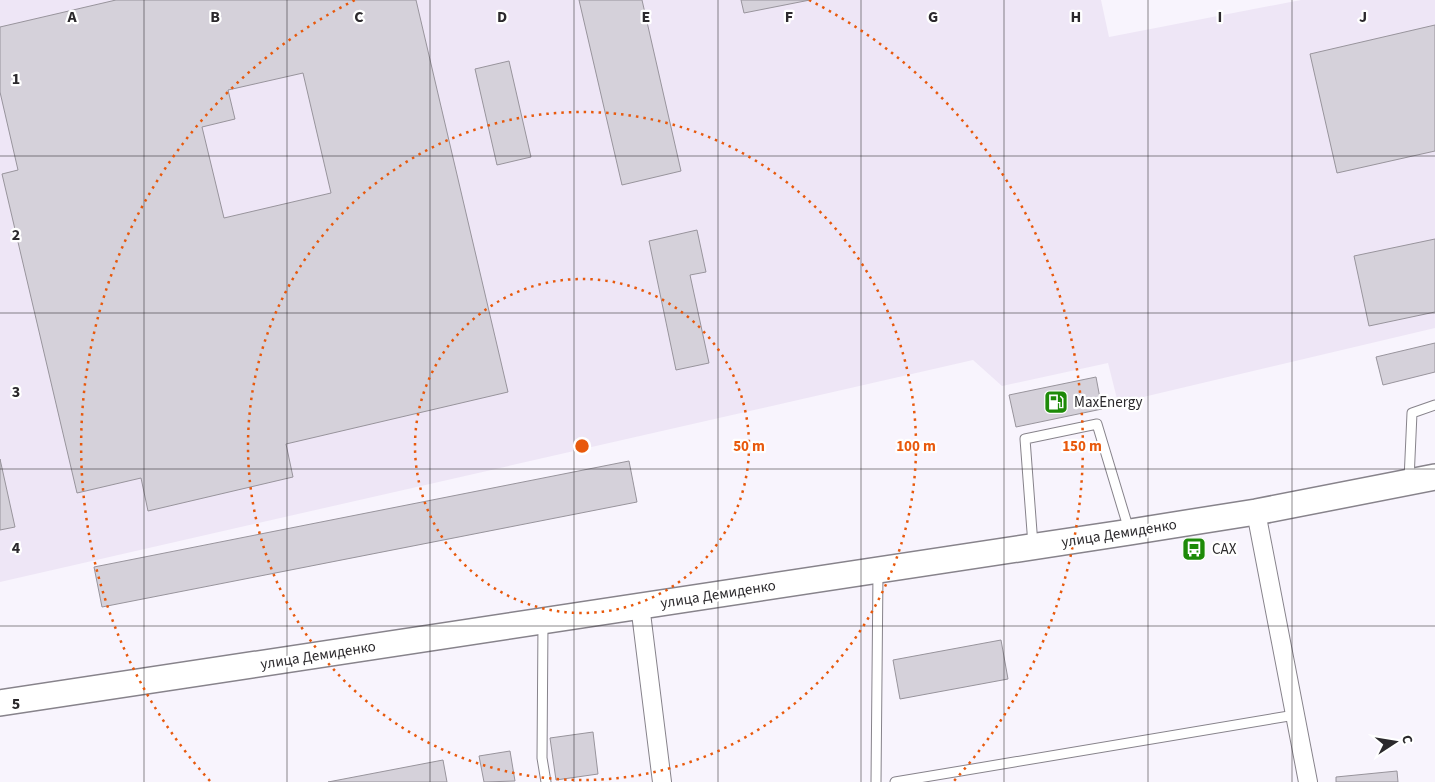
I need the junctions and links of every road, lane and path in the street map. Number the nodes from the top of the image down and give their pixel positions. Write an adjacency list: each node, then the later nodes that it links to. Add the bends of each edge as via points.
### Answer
1 (1435, 406): 3 (lane, via 1412,413)
2 (1435, 477): 3 (main road, улица Демиденко)
3 (1409, 482): 4 (main road, улица Демиденко)
4 (1256, 512): 5 (main road, улица Демиденко); 11 (street)
5 (1130, 532): 6 (main road, улица Демиденко); 6 (lane, via 1097,424 1026,439)
6 (1033, 546): 7 (main road, улица Демиденко)
7 (878, 569): 8 (main road, улица Демиденко); 14 (lane)
8 (640, 605): 9 (main road, улица Демиденко); 13 (street)
9 (543, 620): 10 (main road, улица Демиденко); 12 (lane, via 542,758)
10 (0, 703)
11 (1295, 715): 15 (lane); 16 (street)
12 (546, 782)
13 (662, 782)
14 (876, 782)
15 (895, 782)
16 (1308, 782)

